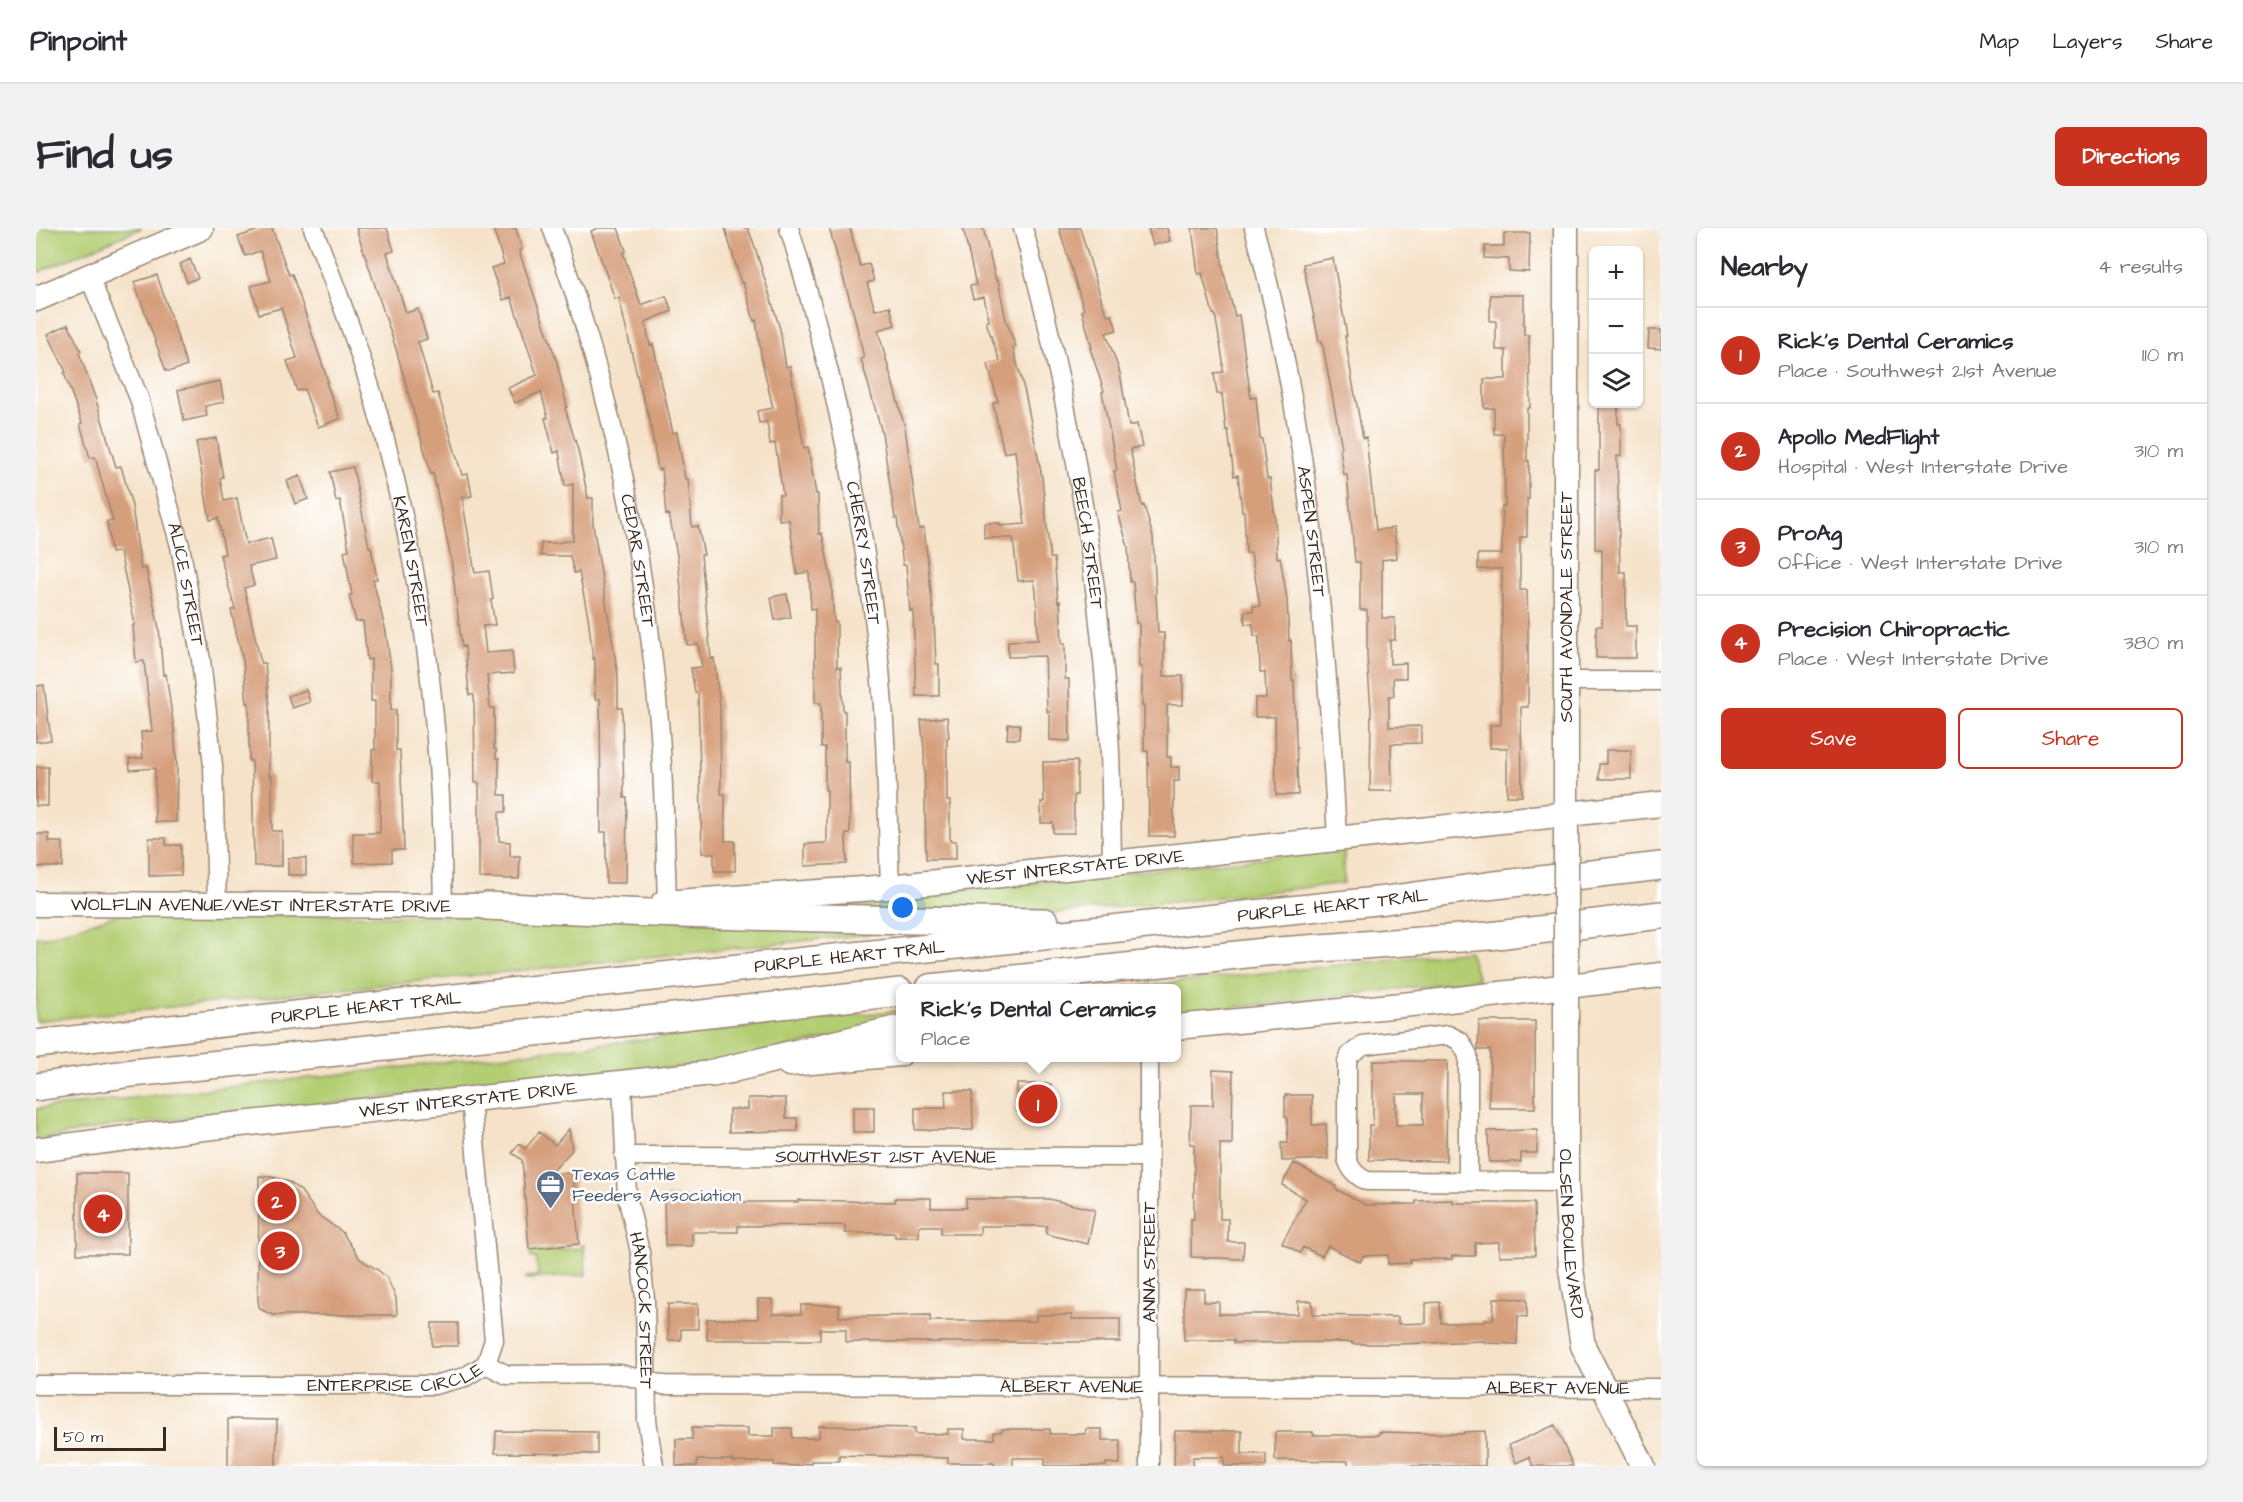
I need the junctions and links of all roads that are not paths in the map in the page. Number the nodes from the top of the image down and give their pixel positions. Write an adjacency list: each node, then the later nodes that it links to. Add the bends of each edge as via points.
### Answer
1 (201, 228): 8 (main road)
2 (313, 228): 21 (street, KAREN STREET, via 375,403 413,563 436,735)
3 (552, 228): 18 (street, CEDAR STREET, via 592,350 626,492 643,585 659,719)
4 (789, 228): 17 (street, CHERRY STREET, via 834,391 865,553 883,710)
5 (1023, 228): 15 (street, BEECH STREET, via 1059,376 1091,557 1108,721)
6 (1254, 228): 14 (street, ASPEN STREET, via 1276,317 1309,503 1325,634)
7 (1566, 228): 10 (main road, SOUTH AVONDALE STREET)
8 (89, 276): 9 (main road); 20 (street, ALICE STREET, via 139,398 180,546 201,660 213,766)
9 (36, 299)
10 (1565, 681): 11 (street); 13 (main road, SOUTH AVONDALE STREET)
11 (1661, 681)
12 (1661, 804): 13 (main road, WEST INTERSTATE DRIVE)
13 (1566, 814): 14 (main road, WEST INTERSTATE DRIVE); 29 (main road, SOUTH AVONDALE STREET, bridge)
14 (1337, 839): 15 (main road, WEST INTERSTATE DRIVE)
15 (1112, 864): 17 (main road, WEST INTERSTATE DRIVE)
16 (1661, 866): 24 (highway, PURPLE HEART TRAIL)
17 (890, 887): 18 (main road, WEST INTERSTATE DRIVE)
18 (667, 903): 22 (main road, WEST INTERSTATE DRIVE)
19 (36, 904): 20 (main road, WOLFLIN AVENUE/WEST INTERSTATE DRIVE)
20 (217, 904): 21 (main road, WOLFLIN AVENUE/WEST INTERSTATE DRIVE)
21 (443, 906): 22 (main road, WOLFLIN AVENUE/WEST INTERSTATE DRIVE)
22 (487, 906): 24 (highway, via 967,922)
23 (1661, 915): 25 (highway, via 1490,936)
24 (1178, 923): 33 (highway, PURPLE HEART TRAIL)
25 (1265, 952): 27 (highway); 28 (highway)
26 (1661, 975): 29 (main road)
27 (967, 984)
28 (1099, 984)
29 (1565, 986): 31 (main road); 44 (main road, OLSEN BOULEVARD)
30 (896, 992): 38 (highway, via 132,1073)
31 (1181, 1027)
32 (896, 1030): 36 (highway)
33 (36, 1044)
34 (896, 1054): 36 (main road, WEST INTERSTATE DRIVE)
35 (1149, 1062): 42 (street, ANNA STREET)
36 (713, 1073): 37 (main road, WEST INTERSTATE DRIVE)
37 (621, 1084): 39 (main road, WEST INTERSTATE DRIVE); 41 (street, HANCOCK STREET)
38 (36, 1087)
39 (471, 1101): 40 (main road, WEST INTERSTATE DRIVE, via 186,1130); 45 (street, ENTERPRISE CIRCLE, via 494,1340)
40 (36, 1150)
41 (624, 1156): 42 (street, SOUTHWEST 21ST AVENUE); 46 (street, HANCOCK STREET, via 627,1196 642,1270)
42 (1149, 1157): 48 (street, ANNA STREET)
43 (1468, 1181): 43 (street, via 1367,1181 1354,1172 1347,1159 1347,1062 1355,1050 1363,1045 1448,1035 1460,1041 1468,1055); 44 (street)
44 (1566, 1182): 49 (main road, OLSEN BOULEVARD, via 1571,1269 1583,1346)
45 (486, 1364): 46 (street, ALBERT AVENUE, via 507,1375 620,1374); 47 (street, ENTERPRISE CIRCLE, via 465,1377 434,1385)
46 (647, 1381): 48 (street, ALBERT AVENUE, via 663,1385); 51 (street, HANCOCK STREET, via 647,1420)
47 (36, 1385)
48 (1149, 1386): 49 (street, ALBERT AVENUE); 52 (street, ANNA STREET)
49 (1604, 1388): 50 (street, ALBERT AVENUE); 53 (main road, OLSEN BOULEVARD)
50 (1661, 1388)
51 (654, 1466)
52 (1149, 1466)
53 (1643, 1466)

